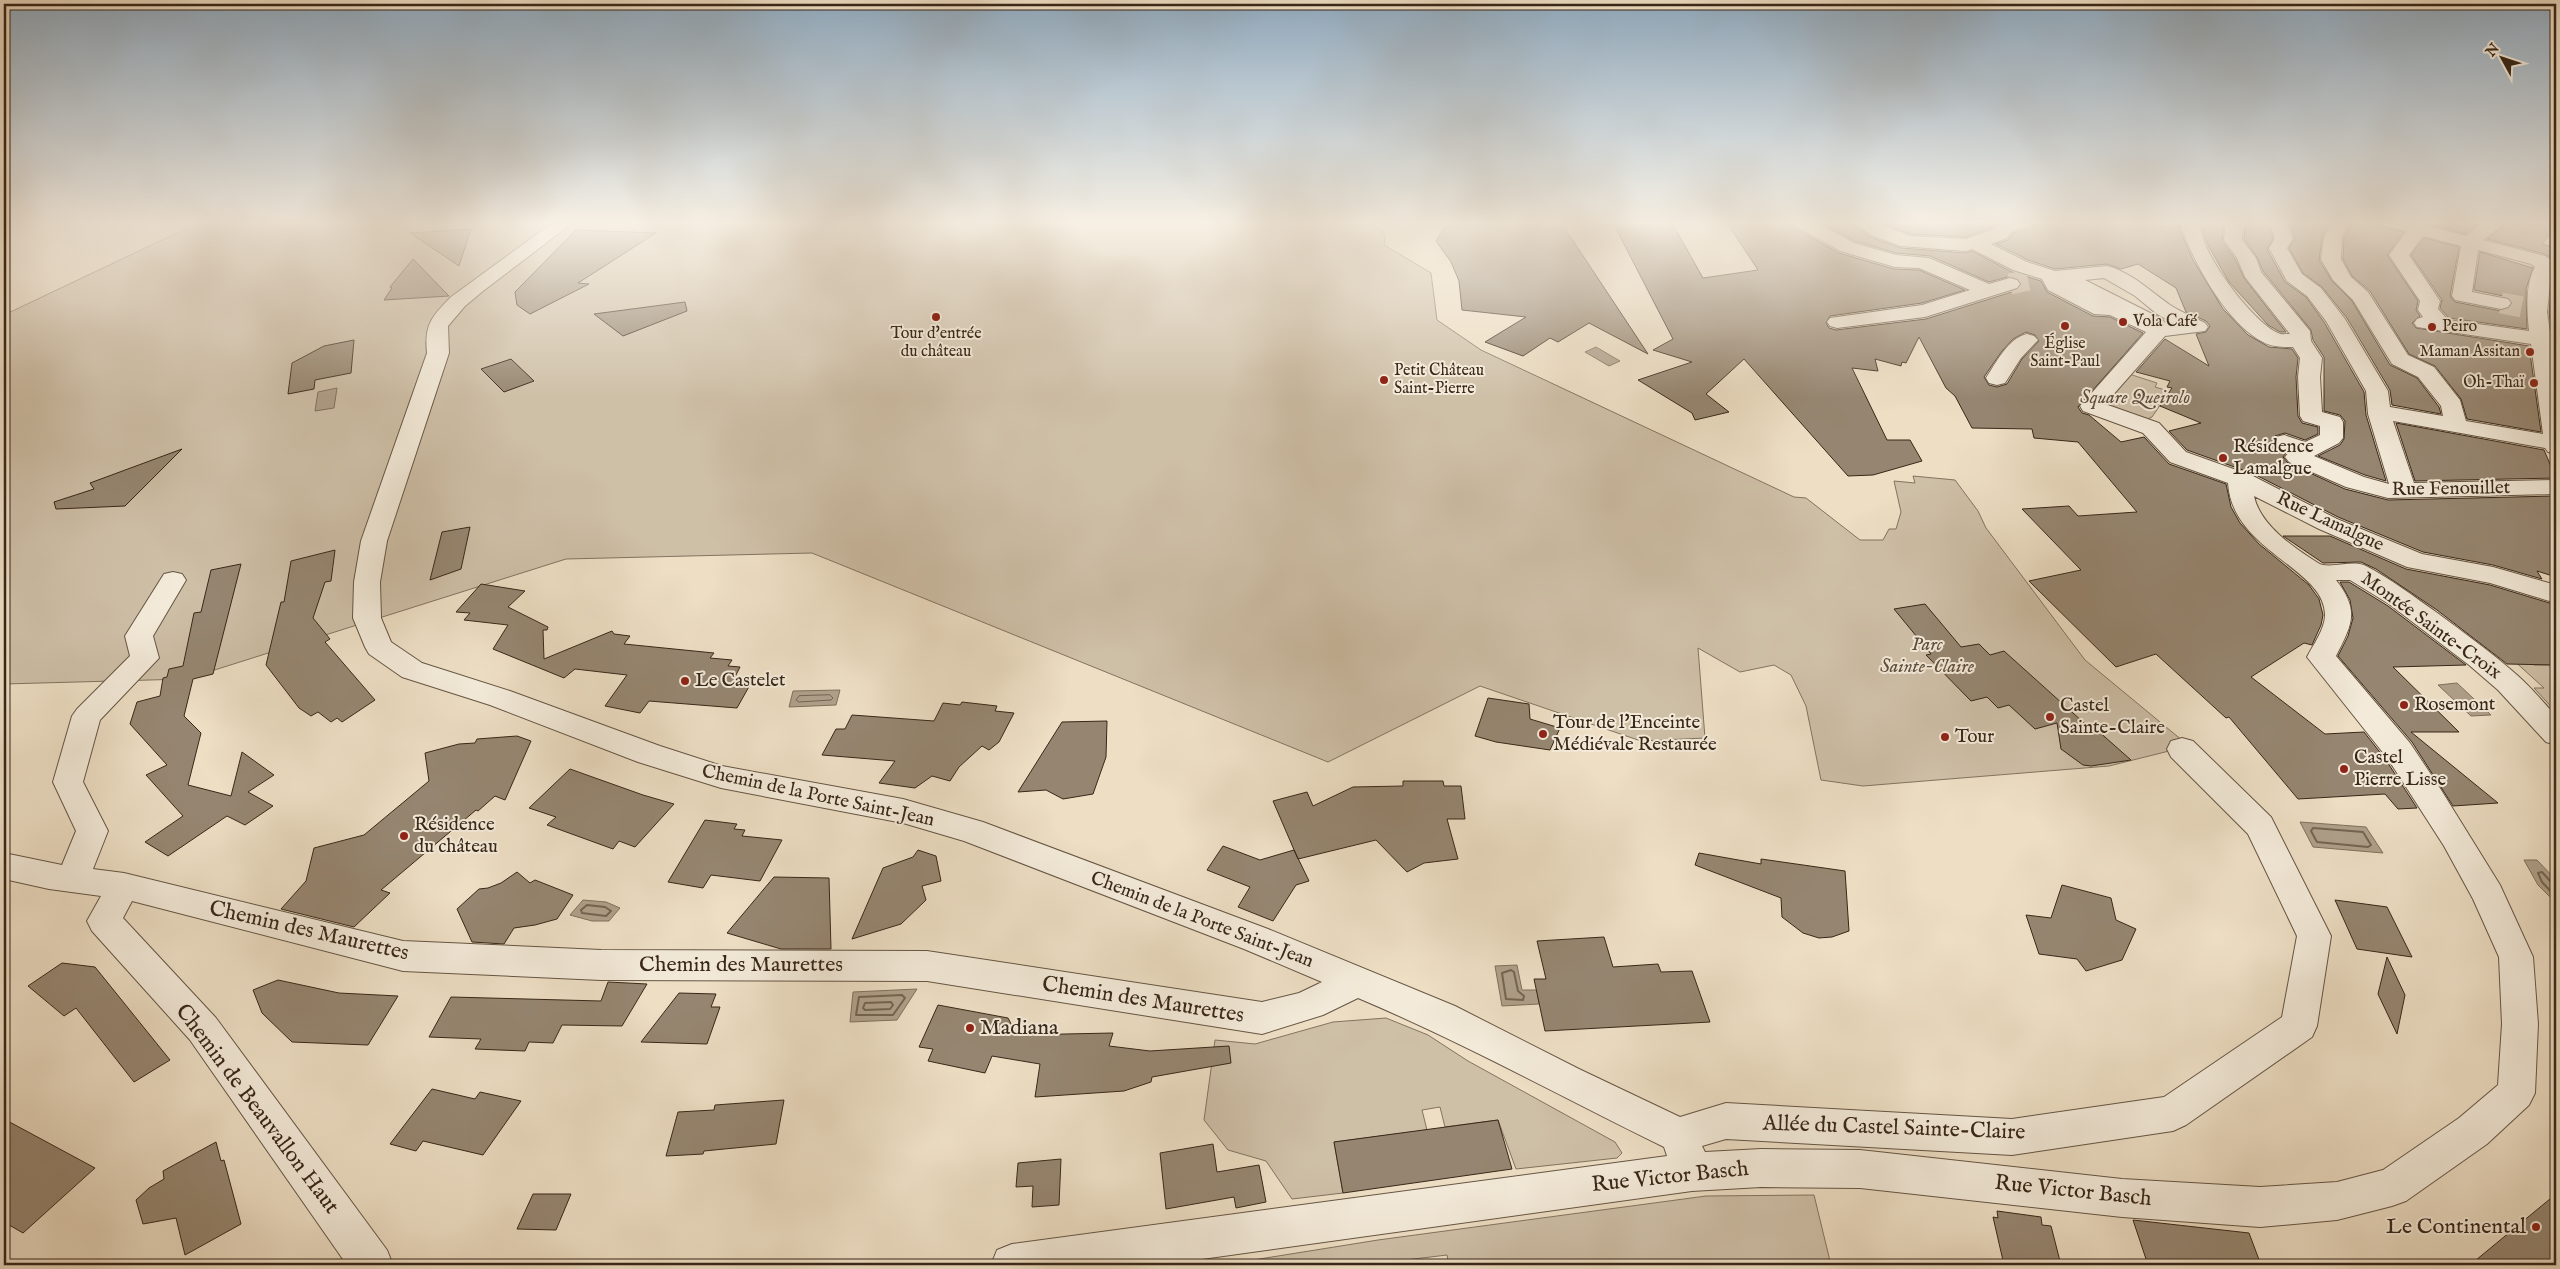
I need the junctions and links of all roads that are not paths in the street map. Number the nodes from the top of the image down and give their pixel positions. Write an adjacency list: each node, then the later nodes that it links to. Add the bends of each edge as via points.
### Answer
1 (486, 280): 35 (street, Chemin de la Porte Saint-Jean, via 445,313 437,327 438,353 374,541 367,618 379,647 412,670 721,777 903,811 972,831)
2 (1963, 280): 13 (street)
3 (2030, 280): 13 (street)
4 (2052, 280): 16 (street, via 2055,286 2101,310 2113,308)
5 (2121, 280): 16 (street, via 2164,310 2198,327)
6 (2217, 280): 19 (street, via 2231,302 2271,338)
7 (2258, 280): 19 (street, via 2300,330)
8 (2298, 280): 21 (street, via 2314,292 2335,319 2376,391)
9 (2342, 280): 22 (street, via 2361,296 2400,359 2426,372 2452,405)
10 (2415, 280): 17 (street, via 2430,301 2428,310 2433,324)
11 (2464, 280): 14 (street, via 2462,296)
12 (2540, 280): 17 (street, via 2533,309)
13 (1988, 291): 15 (street, via 1925,311)
14 (2501, 303)
15 (1837, 322)
16 (2159, 330): 24 (street, Rue Lamalgue, via 2091,406 2152,428 2178,456)
17 (2539, 339): 23 (street)
18 (2027, 340): 20 (street)
19 (2300, 341): 26 (street, Rue Fenouillet, via 2311,358 2308,366 2310,416 2332,422 2331,438 2295,446 2297,457 2355,482 2388,491)
20 (1997, 378)
21 (2378, 412): 22 (street); 26 (street)
22 (2456, 426): 23 (street)
23 (2555, 445)
24 (2244, 481): 27 (street, via 2240,484 2241,498 2257,527); 29 (street, Rue Lamalgue, via 2328,524 2416,561 2493,575)
25 (2556, 488): 26 (street, Rue Fenouillet)
26 (2406, 491)
27 (2314, 573): 30 (street, Montée Sainte-Croix, via 2355,570 2398,598 2479,658 2508,683); 37 (street, Rue Victor Basch, via 2327,585 2338,604 2340,616 2321,657 2399,751 2432,801 2488,895 2516,957 2520,1024 2516,1093 2474,1131 2392,1187 2337,1201 2260,1207 2141,1199 1860,1169 1761,1168)
28 (173, 580): 33 (street, via 139,636 145,658 87,716 68,782 92,831)
29 (2556, 594)
30 (2556, 734)
31 (2182, 749): 36 (street, Allée du Castel Sainte-Claire, via 2260,826 2314,936 2299,1026 2173,1114 2012,1137 1726,1121)
32 (4, 866): 33 (street)
33 (72, 880): 34 (street)
34 (124, 886): 35 (street, Chemin des Maurettes, via 403,956 601,964 927,966 1262,1018 1301,1009); 38 (street, Chemin de Beauvallon Haut, via 104,921 204,1029)
35 (1355, 981): 36 (street, Chemin de la Porte Saint-Jean, via 1442,1018)
36 (1679, 1134): 37 (street)
37 (1692, 1172): 39 (street, Rue Victor Basch)
38 (372, 1265)
39 (1012, 1265)

